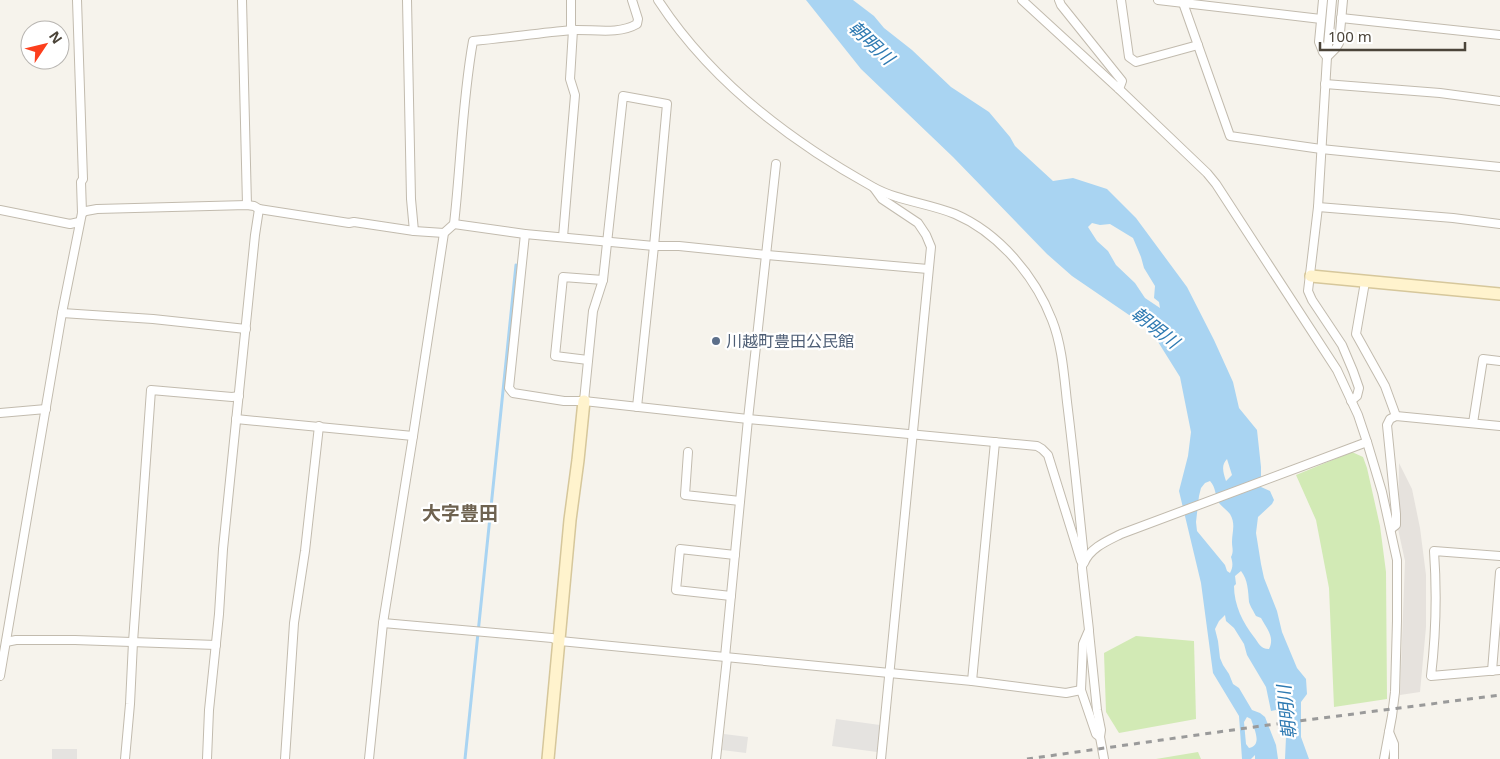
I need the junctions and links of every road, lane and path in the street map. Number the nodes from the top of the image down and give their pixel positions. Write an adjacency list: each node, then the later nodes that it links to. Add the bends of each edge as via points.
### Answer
1 (77, 0): 32 (street)
2 (242, 0): 28 (street)
3 (407, 0): 36 (street)
4 (571, 0): 17 (street)
5 (632, 0): 17 (street, via 638,18 637,24 630,28)
6 (658, 0): 27 (street, via 705,61 770,120)
7 (1022, 0): 22 (street)
8 (1059, 0): 22 (street, via 1122,80)
9 (1122, 0): 19 (street, via 1129,56 1136,62)
10 (1158, 0): 14 (street)
11 (1323, 0): 16 (street)
12 (1332, 0): 20 (street)
13 (1343, 0): 15 (street)
14 (1182, 1): 16 (street); 19 (street)
15 (1341, 18): 18 (street); 20 (street, via 1339,43)
16 (1321, 20): 20 (street, via 1319,42)
17 (573, 30): 34 (street, via 472,41); 39 (street, via 570,79 575,95)
18 (1500, 35)
19 (1198, 45): 24 (street, via 1230,136)
20 (1327, 57): 21 (street)
21 (1325, 84): 23 (street); 24 (street)
22 (1119, 89): 54 (street, via 1216,184 1336,370)
23 (1500, 101)
24 (1321, 148): 26 (street); 29 (street)
25 (776, 164): 42 (street)
26 (1500, 167)
27 (874, 188): 43 (street, via 882,199 918,223 930,247); 73 (street, via 954,214 979,227 1002,245 1040,294 1053,321 1061,358 1084,548)
28 (246, 205): 30 (street); 32 (street, via 97,209)
29 (1318, 207): 35 (street); 44 (street)
30 (259, 209): 36 (street); 49 (street)
31 (0, 210): 33 (street, via 70,224)
32 (82, 213): 33 (street)
33 (79, 222): 48 (street)
34 (454, 224): 37 (street); 38 (street)
35 (1500, 224)
36 (414, 230): 37 (street)
37 (444, 233): 65 (street)
38 (525, 234): 39 (street); 53 (street, via 510,388 513,393)
39 (563, 237): 40 (street)
40 (607, 242): 41 (street); 41 (street, via 623,96 667,104); 45 (street)
41 (654, 246): 42 (street); 55 (street)
42 (766, 255): 43 (street); 60 (street)
43 (928, 269): 64 (street)
44 (1311, 276): 46 (street); 54 (street, via 1308,290 1312,300 1342,345 1359,388)
45 (603, 280): 50 (street, via 592,311); 50 (street, via 563,277 555,356)
46 (1365, 282): 47 (street); 58 (street, via 1356,334 1385,386)
47 (1500, 294)
48 (62, 312): 49 (street); 56 (street)
49 (246, 329): 52 (street)
50 (588, 360): 53 (street)
51 (1500, 361): 61 (street, via 1483,360)
52 (239, 396): 59 (street); 80 (street, via 151,390)
53 (584, 401): 55 (street); 78 (street)
54 (1352, 401): 67 (street)
55 (637, 407): 60 (street)
56 (46, 409): 57 (street); 79 (street)
57 (0, 413)
58 (1396, 416): 61 (street); 70 (street, via 1387,425 1396,514 1396,525)
59 (236, 419): 62 (street); 81 (street)
60 (748, 419): 64 (street); 69 (street)
61 (1473, 423): 63 (street)
62 (319, 426): 65 (street); 92 (street, via 294,623)
63 (1500, 426)
64 (912, 434): 66 (street); 84 (street)
65 (414, 436): 76 (street)
66 (995, 442): 73 (street, via 1036,446 1048,455); 86 (street)
67 (1367, 442): 70 (street); 73 (street, via 1143,525 1091,552)
68 (688, 452): 69 (street, via 685,495)
69 (740, 501): 71 (street)
70 (1391, 529): 88 (street, via 1397,560 1397,622 1395,692)
71 (735, 556): 75 (street); 75 (street, via 680,550 676,590)
72 (1500, 556): 83 (street, via 1434,551 1436,638 1431,676)
73 (1082, 568): 77 (street)
74 (1500, 572): 83 (street)
75 (731, 596): 82 (street)
76 (383, 623): 78 (street); 93 (street)
77 (1089, 630): 87 (street, via 1083,644); 89 (street)
78 (560, 640): 82 (street); 94 (street)
79 (6, 642): 80 (street); 85 (street)
80 (132, 642): 81 (street); 90 (street)
81 (216, 645): 91 (street)
82 (726, 658): 84 (street); 95 (street)
83 (1496, 670)
84 (889, 673): 86 (street); 96 (street)
85 (0, 676)
86 (972, 681): 87 (street, via 1066,693)
87 (1081, 690): 89 (street, via 1096,734)
88 (1389, 732): 98 (street); 99 (street, via 1394,744)
89 (1100, 737): 97 (street)
90 (125, 759)
91 (207, 759)
92 (285, 759)
93 (369, 759)
94 (548, 759)
95 (716, 759)
96 (881, 759)
97 (1104, 759)
98 (1384, 759)
99 (1394, 759)

